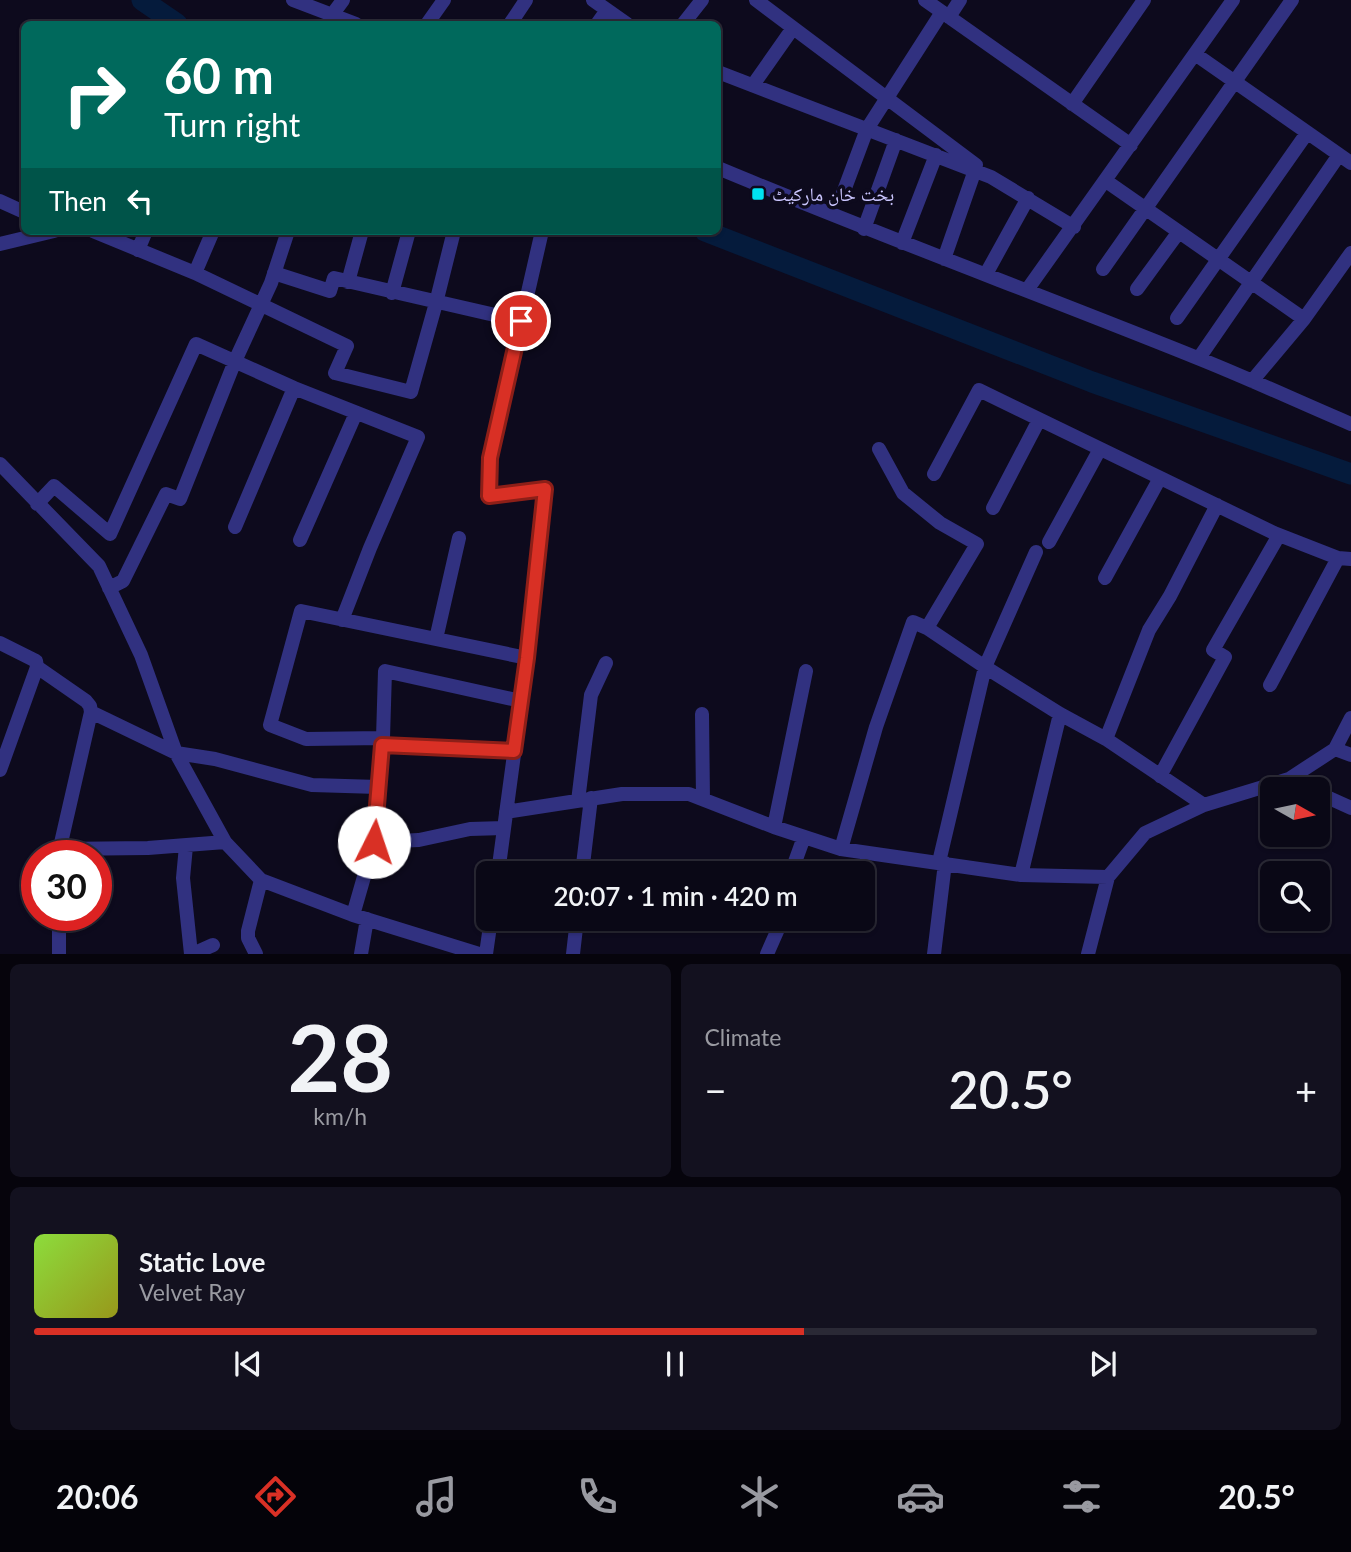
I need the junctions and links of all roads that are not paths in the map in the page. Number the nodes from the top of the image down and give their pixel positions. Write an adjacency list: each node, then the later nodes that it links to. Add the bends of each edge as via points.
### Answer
1 (293, 0): 15 (street)
2 (343, 0): 15 (street)
3 (444, 0): 17 (street)
4 (526, 0): 18 (street)
5 (593, 0): 13 (street)
6 (702, 0): 21 (street)
7 (756, 0): 22 (street)
8 (925, 0): 14 (street)
9 (960, 0): 14 (street)
10 (1144, 0): 28 (street)
11 (1233, 0): 23 (street)
12 (1292, 0): 25 (street)
13 (607, 10): 19 (street); 20 (street)
14 (945, 14): 27 (street); 28 (street)
15 (332, 15): 16 (street)
16 (348, 21)
17 (429, 21)
18 (512, 21)
19 (599, 21)
20 (622, 21)
21 (685, 21)
22 (793, 28): 26 (street); 27 (street)
23 (1195, 54): 25 (street); 32 (street)
24 (721, 73): 26 (street)
25 (1234, 82): 30 (street); 42 (street)
26 (752, 85): 29 (street)
27 (886, 97): 29 (street); 37 (street)
28 (1072, 104): 32 (street)
29 (867, 129): 31 (street); 39 (street)
30 (1307, 133): 34 (street); 61 (street)
31 (896, 140): 33 (street); 45 (street)
32 (1131, 145): 38 (street)
33 (936, 155): 36 (street); 56 (street)
34 (1345, 159): 67 (street)
35 (721, 169): 45 (street)
36 (975, 170): 37 (street); 60 (street)
37 (991, 177): 40 (street)
38 (1106, 181): 42 (street); 44 (street)
39 (842, 196)
40 (1028, 198): 44 (street); 65 (street)
41 (0, 201): 43 (street)
42 (1145, 209): 46 (street); 62 (street)
43 (21, 211)
44 (1074, 227): 69 (street)
45 (864, 229): 56 (street)
46 (1178, 233): 61 (street); 68 (street)
47 (37, 235): 57 (street)
48 (102, 235): 58 (street)
49 (144, 235): 58 (street)
50 (211, 235): 63 (street)
51 (287, 235): 64 (street)
52 (361, 235): 66 (street)
53 (408, 235): 70 (street)
54 (453, 235): 71 (street)
55 (541, 235): 75 (street)
56 (902, 243): 60 (street)
57 (0, 244)
58 (138, 250): 63 (street)
59 (1351, 253): 74 (street)
60 (944, 259): 65 (street)
61 (1217, 260): 67 (street); 73 (street)
62 (1103, 269)
63 (195, 273): 72 (street)
64 (274, 273): 66 (street, via 330,291 334,278); 72 (street)
65 (986, 274): 69 (street)
66 (348, 282): 70 (street)
67 (1250, 282): 74 (street); 76 (street)
68 (1137, 289)
69 (1027, 290): 76 (street)
70 (392, 293): 71 (street)
71 (436, 303): 72 (street, via 411,392 335,373 347,345); 75 (street)
72 (261, 306): 77 (street)
73 (1177, 318)
74 (1304, 319): 78 (street)
75 (521, 321): 104 (street, via 490,458 489,496 545,489)
76 (1199, 358): 78 (street)
77 (235, 362): 79 (street); 88 (street, via 196,344 110,534 54,486); 99 (street, via 180,499 166,494 122,581)
78 (1252, 382): 82 (street)
79 (294, 388): 80 (street); 91 (street)
80 (356, 413): 94 (street); 100 (street, via 418,437)
81 (1039, 420): 84 (street); 86 (street, via 979,390); 90 (street)
82 (1351, 424)
83 (879, 449): 101 (street, via 903,493 940,523 977,544)
84 (1100, 449): 87 (street); 95 (street)
85 (0, 464): 88 (street)
86 (934, 474)
87 (1160, 478): 89 (street); 98 (street)
88 (37, 504): 99 (street, via 99,566)
89 (1217, 505): 92 (street); 115 (street, via 1149,630)
90 (993, 508)
91 (235, 527)
92 (1279, 535): 97 (street); 122 (street, via 1213,650 1225,657)
93 (459, 538): 102 (street)
94 (300, 540)
95 (1049, 542)
96 (1036, 552): 107 (street)
97 (1345, 559): 109 (street)
98 (1105, 578)
99 (109, 588): 119 (street, via 141,655)
100 (342, 620): 102 (street); 116 (street, via 301,611 270,725 306,739)
101 (928, 628): 107 (street); 140 (street, via 913,622 876,727)
102 (436, 639): 104 (street)
103 (0, 643): 106 (street, via 36,661)
104 (527, 658): 110 (street)
105 (606, 663): 127 (street, via 591,695)
106 (37, 667): 111 (street, via 86,701); 121 (street)
107 (985, 667): 113 (street); 144 (street)
108 (806, 671): 132 (street)
109 (1270, 685)
110 (522, 701): 116 (street, via 385,671); 118 (street)
111 (91, 712): 119 (street); 135 (street)
112 (702, 714): 128 (street)
113 (1060, 714): 115 (street); 145 (street)
114 (1351, 718): 117 (street)
115 (1107, 739): 122 (street)
116 (383, 742): 118 (street); 124 (street)
117 (1335, 748): 120 (street); 123 (street)
118 (514, 751): 131 (street)
119 (176, 753): 124 (street, via 312,785); 136 (street)
120 (1351, 755)
121 (0, 770)
122 (1160, 776): 129 (street)
123 (1292, 777)
124 (378, 787): 137 (street)
125 (1260, 788): 129 (street)
126 (1330, 798): 130 (street)
127 (584, 799): 128 (street, via 689,794); 131 (street); 142 (street)
128 (703, 799): 132 (street)
129 (1204, 805): 146 (street, via 1145,833)
130 (1351, 808)
131 (506, 812): 133 (street)
132 (774, 827): 134 (street)
133 (504, 828): 137 (street); 141 (street)
134 (804, 837): 140 (street); 143 (street)
135 (61, 840)
136 (225, 842): 138 (street); 147 (street)
137 (374, 842): 148 (street)
138 (186, 845): 139 (street); 155 (street, via 183,878)
139 (112, 849)
140 (841, 849): 144 (street)
141 (500, 861)
142 (582, 861)
143 (795, 861)
144 (942, 863): 145 (street); 162 (street)
145 (1021, 875): 146 (street)
146 (1108, 877): 163 (street)
147 (261, 880): 148 (street); 156 (street, via 248,931)
148 (360, 917): 157 (street); 158 (street)
149 (59, 931): 154 (street)
150 (489, 931): 159 (street)
151 (576, 931): 160 (street)
152 (777, 931): 161 (street)
153 (213, 945): 155 (street)
154 (59, 954)
155 (192, 954)
156 (256, 954)
157 (361, 954)
158 (479, 954)
159 (486, 954)
160 (573, 954)
161 (767, 954)
162 (934, 954)
163 (1088, 954)

